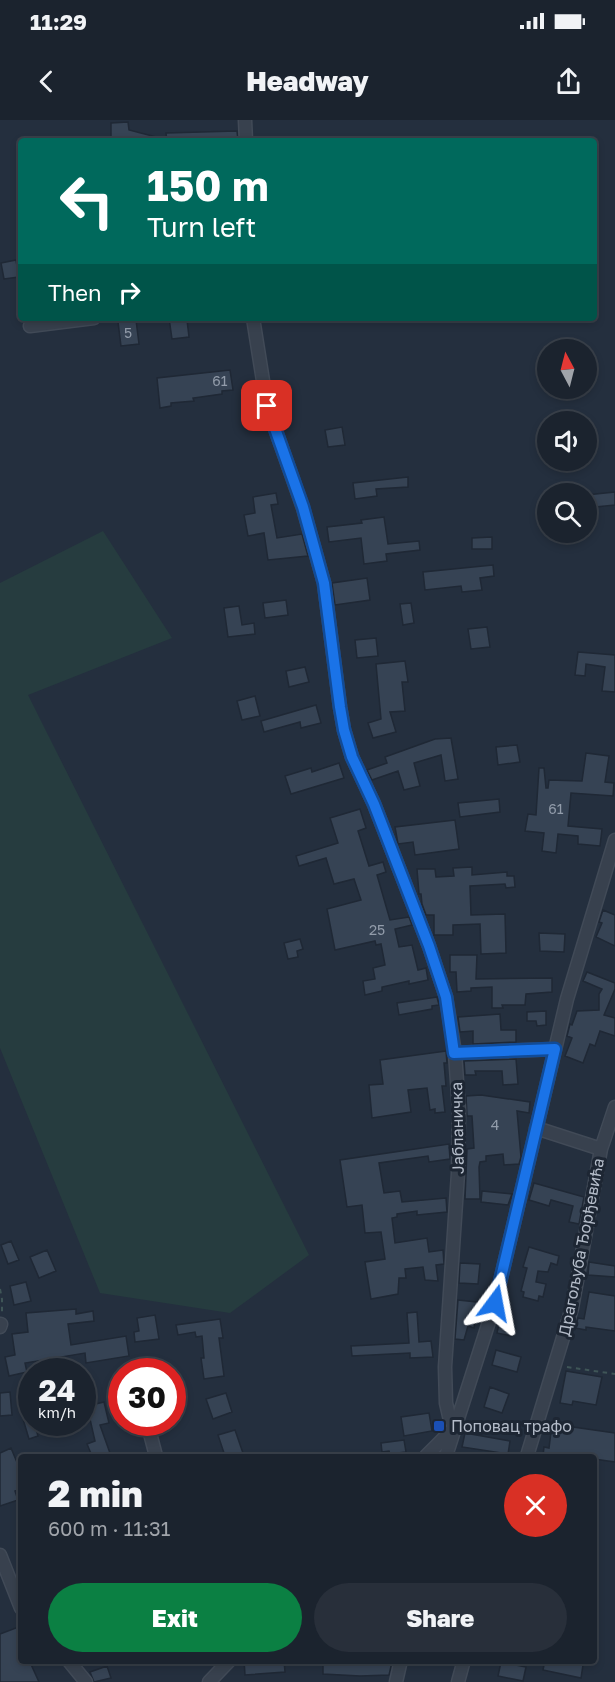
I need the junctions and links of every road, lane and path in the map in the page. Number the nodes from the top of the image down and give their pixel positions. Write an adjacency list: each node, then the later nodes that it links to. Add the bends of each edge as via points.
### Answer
1 (245, 120): 2 (street)
2 (246, 138)
3 (70, 321): 5 (street)
4 (253, 321): 8 (street, Јабланичка, via 267,406 303,507 324,583 344,730 429,946 446,997)
5 (30, 326)
6 (615, 840): 7 (street)
7 (555, 1049): 8 (street); 10 (street)
8 (454, 1053): 16 (street, Јабланичка, via 459,1110 458,1173 445,1367 446,1403)
9 (615, 1107): 11 (street, Драгољуба Ђорђевића)
10 (536, 1128): 11 (street); 16 (street, via 495,1303)
11 (601, 1149): 14 (street, Драгољуба Ђорђевића, via 572,1308)
12 (0, 1289): 13 (path)
13 (1, 1326)
14 (556, 1365): 15 (path); 21 (street, Драгољуба Ђорђевића)
15 (615, 1374)
16 (455, 1428): 19 (street); 20 (street)
17 (151, 1436): 18 (street)
18 (155, 1454)
19 (428, 1454)
20 (447, 1454)
21 (528, 1454)
22 (0, 1555): 23 (street)
23 (18, 1600)
24 (71, 1664): 28 (street)
25 (226, 1664): 29 (street)
26 (400, 1664): 30 (street)
27 (463, 1664): 31 (street)
28 (86, 1682)
29 (209, 1682)
30 (396, 1682)
31 (458, 1682)

